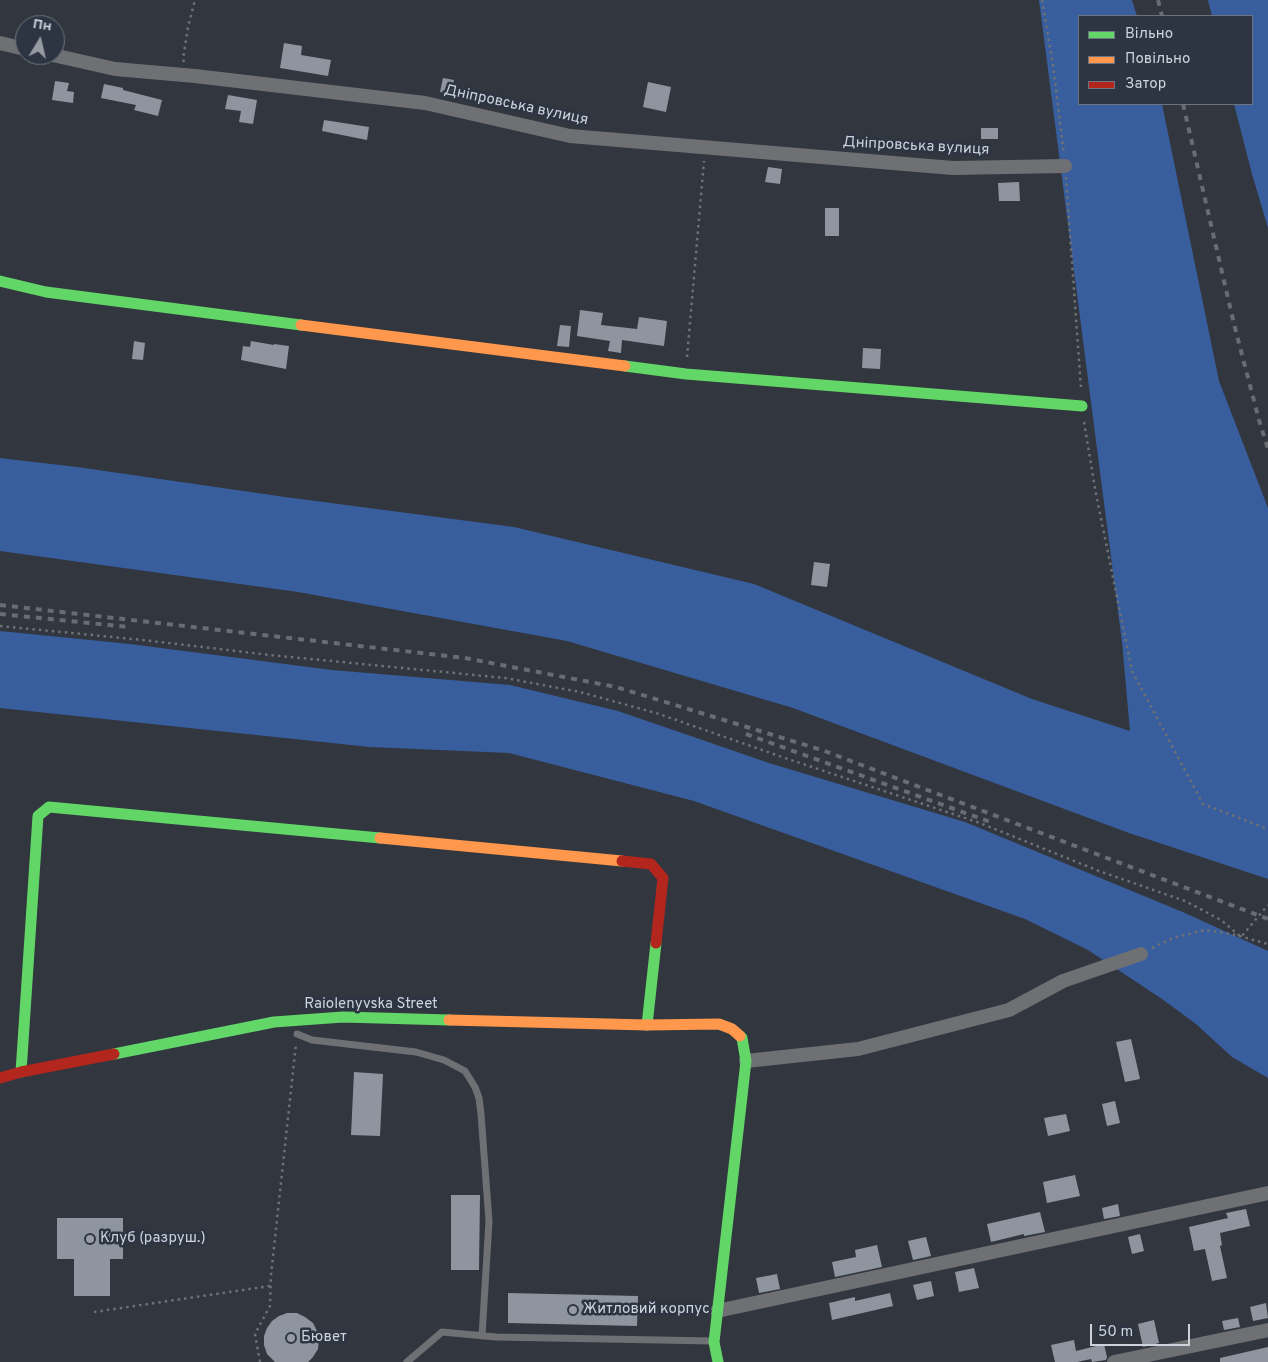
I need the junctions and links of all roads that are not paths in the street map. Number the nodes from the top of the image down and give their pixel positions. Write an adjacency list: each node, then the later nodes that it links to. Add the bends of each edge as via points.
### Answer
1 (0, 43): 2 (street)
2 (15, 47)
3 (65, 58): 4 (street, Дніпровська вулиця, via 115,69 425,103 570,136 952,168)
4 (1065, 166)
5 (0, 281): 6 (street, via 46,292 686,374)
6 (1082, 406)
7 (1141, 954): 10 (street, via 1063,981 1009,1010 858,1049)
8 (647, 1025): 10 (street, Raiolenyvska Street, via 719,1024 742,1038); 11 (street, Raiolenyvska Street, via 343,1017 299,1020 274,1022); 11 (street, via 663,878 651,864 50,807 38,816)
9 (297, 1034): 16 (lane, via 312,1040 416,1052 444,1060 465,1071 475,1086 481,1114 488,1221)
10 (746, 1062): 14 (street)
11 (21, 1072): 12 (street, Raiolenyvska Street)
12 (0, 1078)
13 (1268, 1193): 14 (street)
14 (717, 1311): 17 (street)
15 (1268, 1330): 20 (street)
16 (482, 1336): 17 (lane); 18 (lane, via 442,1332)
17 (714, 1342): 19 (street)
18 (407, 1362)
19 (718, 1362)
20 (1114, 1362)

